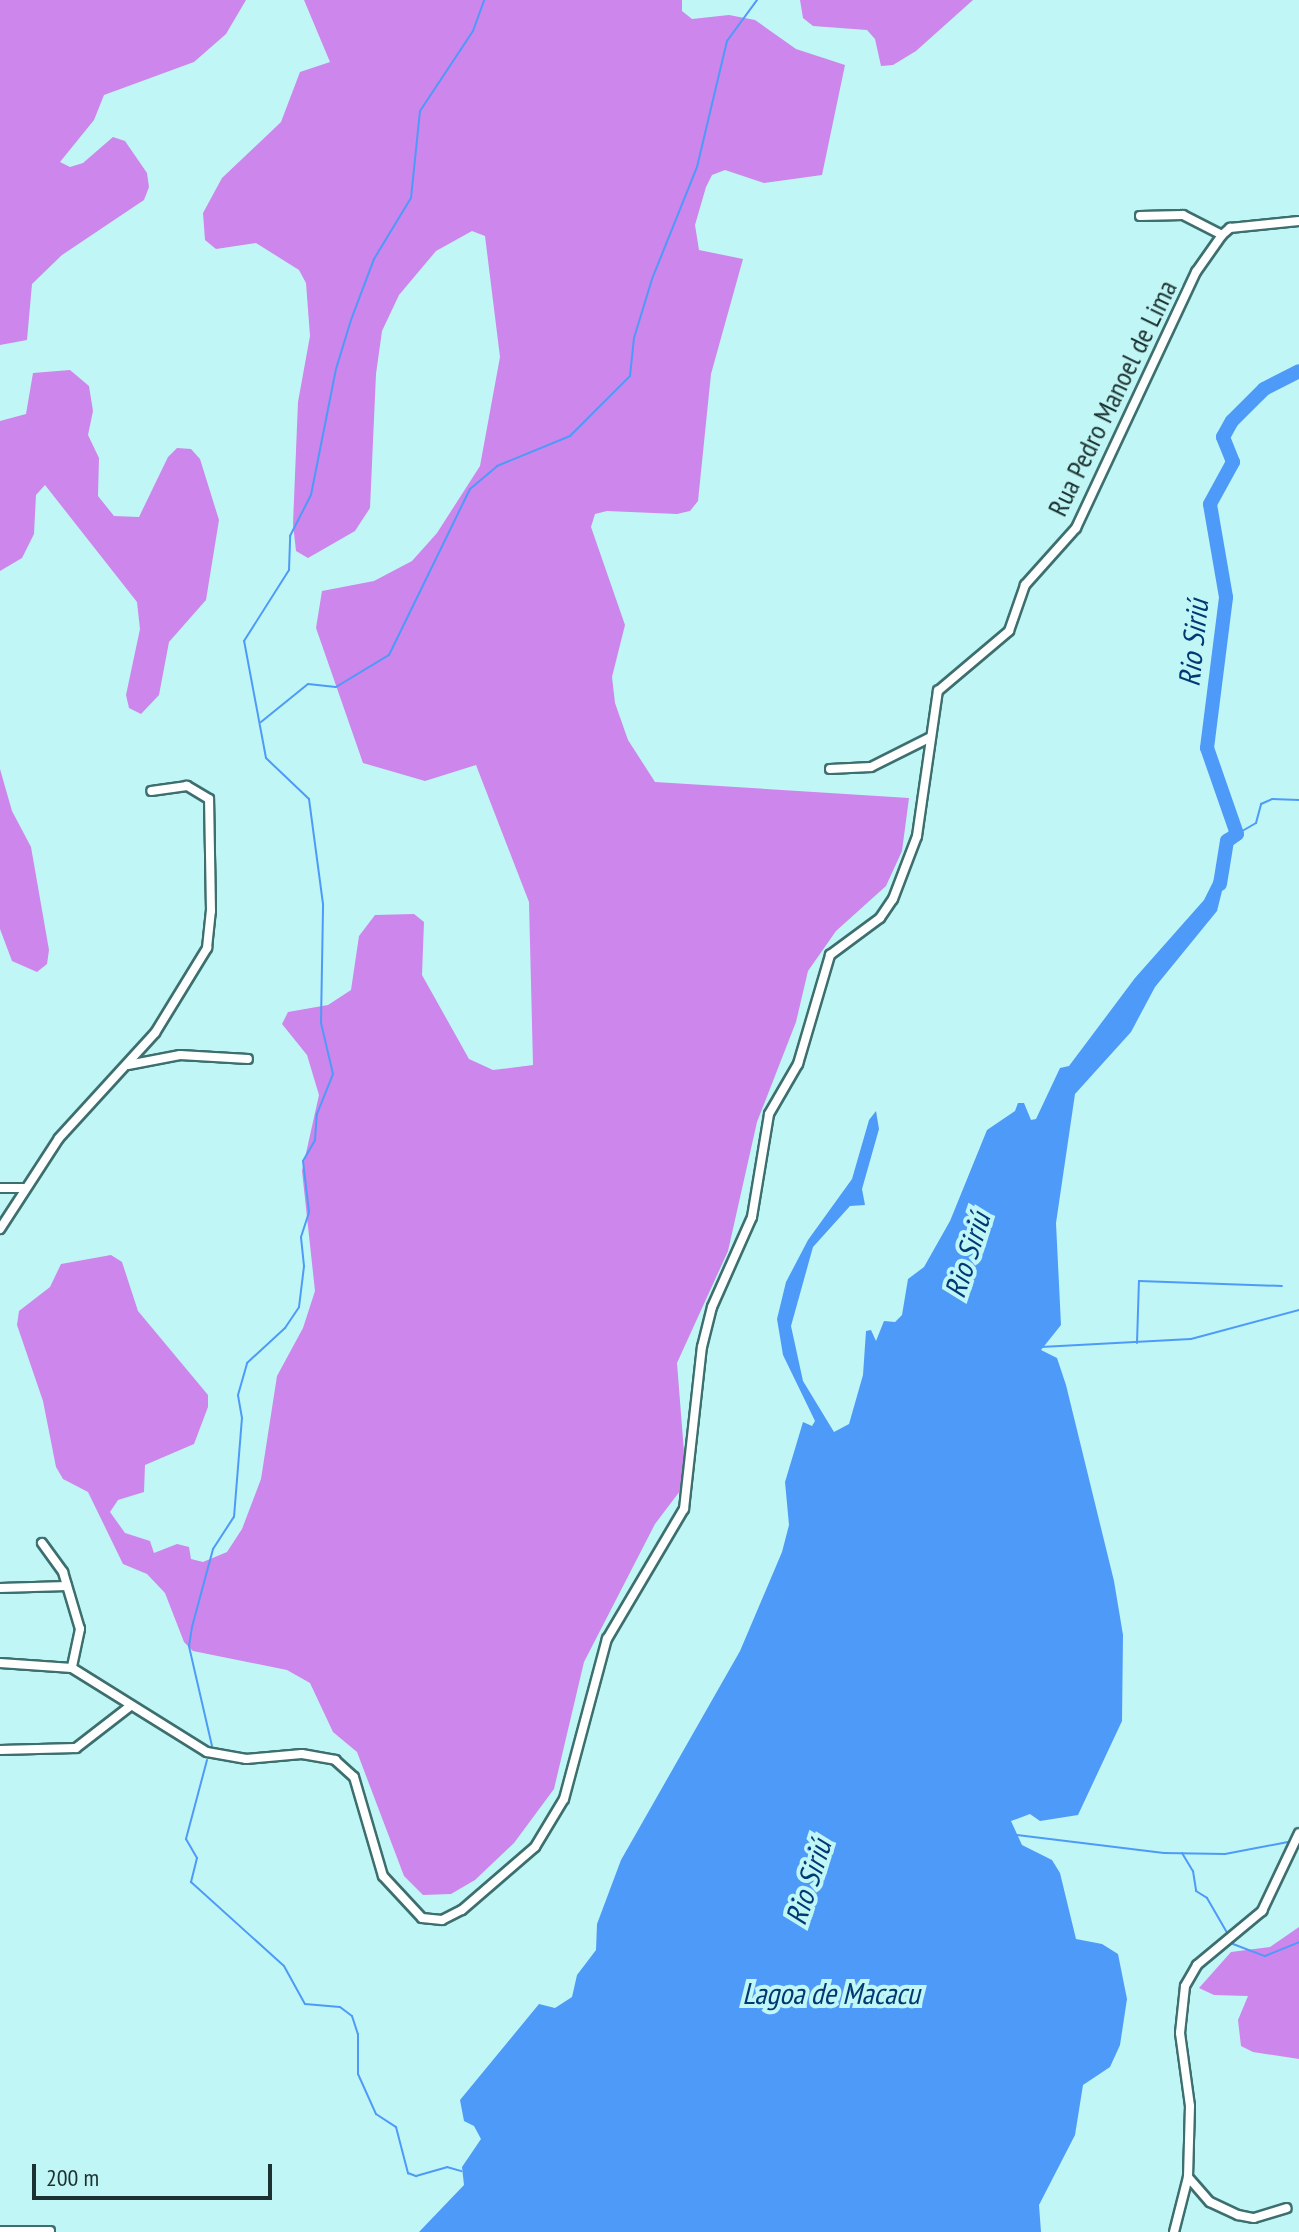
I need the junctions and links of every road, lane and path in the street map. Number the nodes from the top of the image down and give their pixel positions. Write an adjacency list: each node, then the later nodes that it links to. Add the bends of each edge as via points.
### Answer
1 (1140, 216): 3 (street, via 1183,215)
2 (1299, 221): 3 (street, via 1230,228)
3 (1222, 235): 4 (street, Rua Pedro Manoel de Lima, via 1196,272 1089,507 1060,549 1025,585 1009,631 942,684)
4 (929, 738): 5 (street, via 880,765); 17 (street, Rua Pedro Manoel de Lima, via 917,836 893,899 880,918 830,955 798,1064 769,1114 752,1217 712,1307 702,1347 684,1509 607,1639 564,1799 535,1847 462,1910 442,1920 422,1918 383,1876 359,1790 345,1767 321,1755 246,1759 207,1752)
5 (830, 769)
6 (151, 791): 8 (street, via 187,786 209,799 210,932 197,967 155,1033)
7 (248, 1059): 8 (street, via 180,1055)
8 (127, 1065): 10 (street, via 101,1087)
9 (0, 1188): 10 (street)
10 (23, 1188): 11 (street)
11 (0, 1229)
12 (42, 1543): 13 (street)
13 (67, 1586): 14 (street); 16 (street, via 80,1636)
14 (0, 1588)
15 (0, 1663): 16 (street)
16 (72, 1668): 17 (street, Rua Pedro Manoel de Lima)
17 (129, 1707): 18 (street, via 76,1748)
18 (0, 1750)
19 (1299, 1833): 20 (street, via 1262,1911 1197,1965 1185,1986 1180,2033 1190,2106)
20 (1188, 2177): 21 (street, via 1210,2202 1238,2215 1254,2218); 24 (street)
21 (1287, 2208)
22 (0, 2231): 23 (street)
23 (50, 2231)
24 (1174, 2232)

